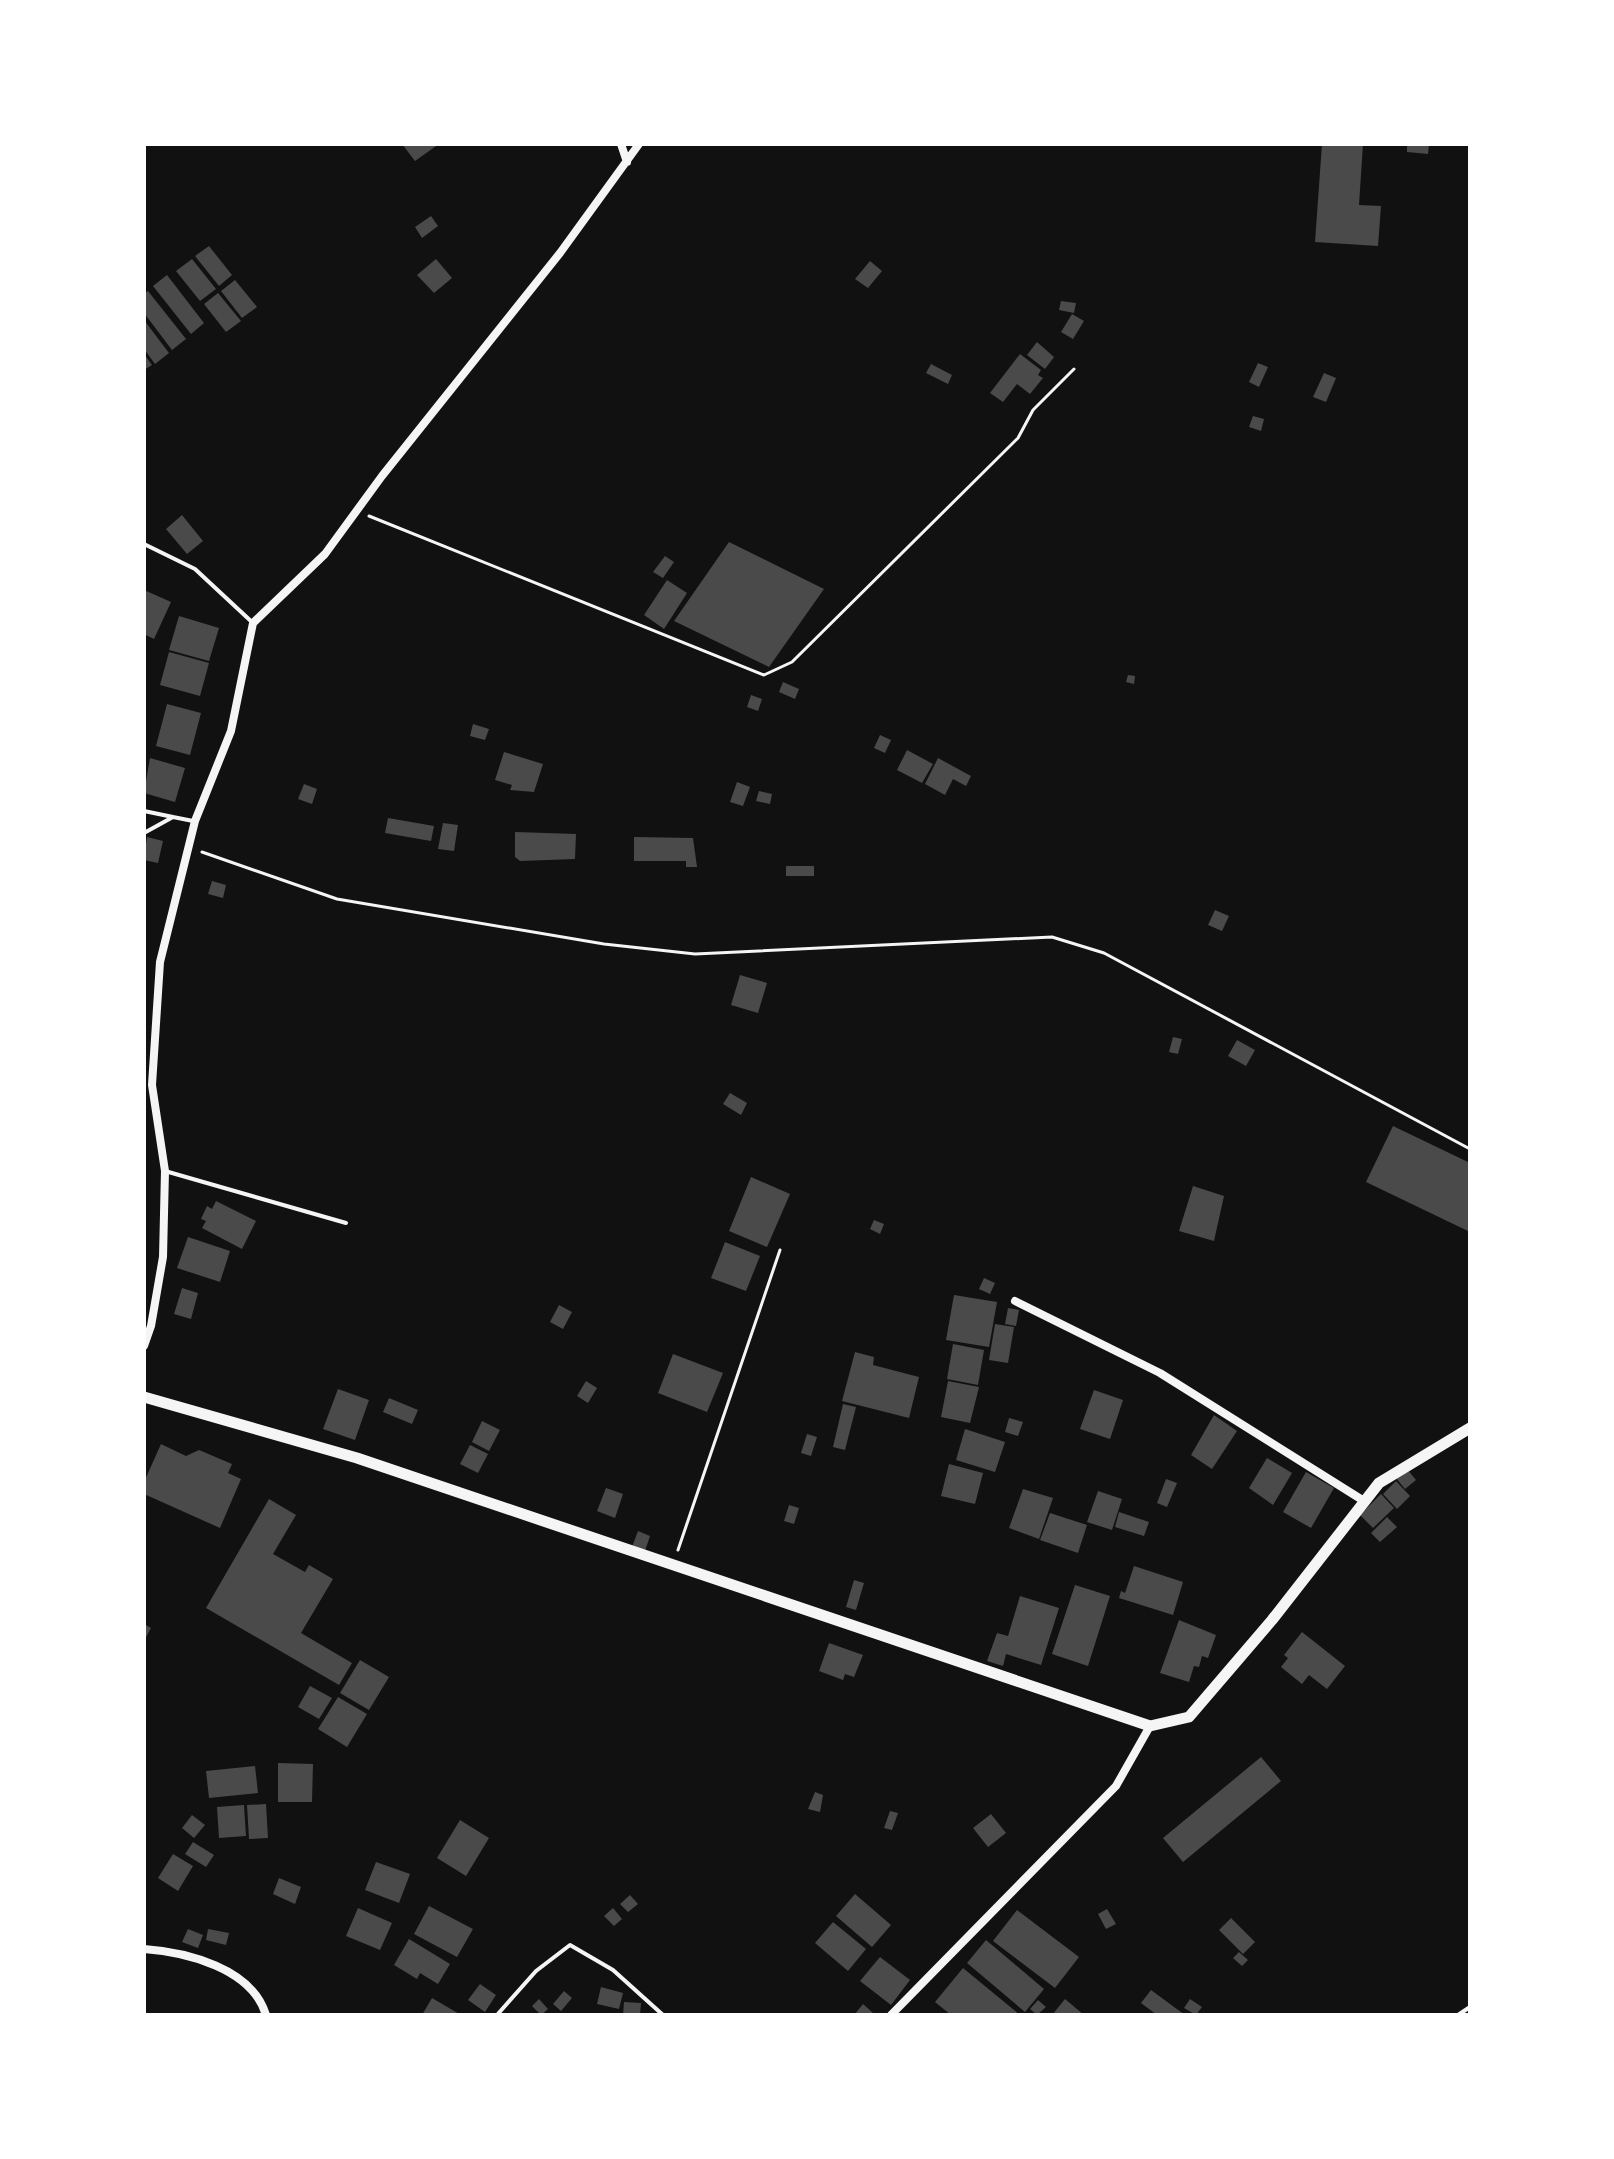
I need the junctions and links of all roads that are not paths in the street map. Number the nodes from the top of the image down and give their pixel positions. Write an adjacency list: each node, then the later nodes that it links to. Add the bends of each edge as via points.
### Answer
1 (621, 144): 3 (street)
2 (639, 144): 3 (street)
3 (627, 162): 5 (street, via 325,554)
4 (144, 544): 5 (lane, via 195,569)
5 (253, 623): 8 (street, via 231,731)
6 (144, 811): 7 (lane)
7 (173, 817): 8 (lane); 9 (lane)
8 (195, 821): 10 (street, via 160,962 152,1085)
9 (144, 833)
10 (165, 1171): 11 (lane); 13 (street, via 163,1257)
11 (346, 1223)
12 (1015, 1301): 16 (street, via 1160,1373)
13 (144, 1346)
14 (144, 1397): 17 (street, via 357,1458)
15 (1470, 1428): 16 (street, via 1379,1483)
16 (1364, 1501): 17 (street, via 1189,1717)
17 (1150, 1726): 23 (street, via 1116,1786)
18 (144, 1949): 20 (street, via 206,1960 233,1974 264,2006)
19 (1470, 2007): 24 (lane)
20 (266, 2015)
21 (497, 2015): 22 (lane, via 536,1971 570,1945 613,1970)
22 (663, 2015)
23 (891, 2015)
24 (1458, 2015)

